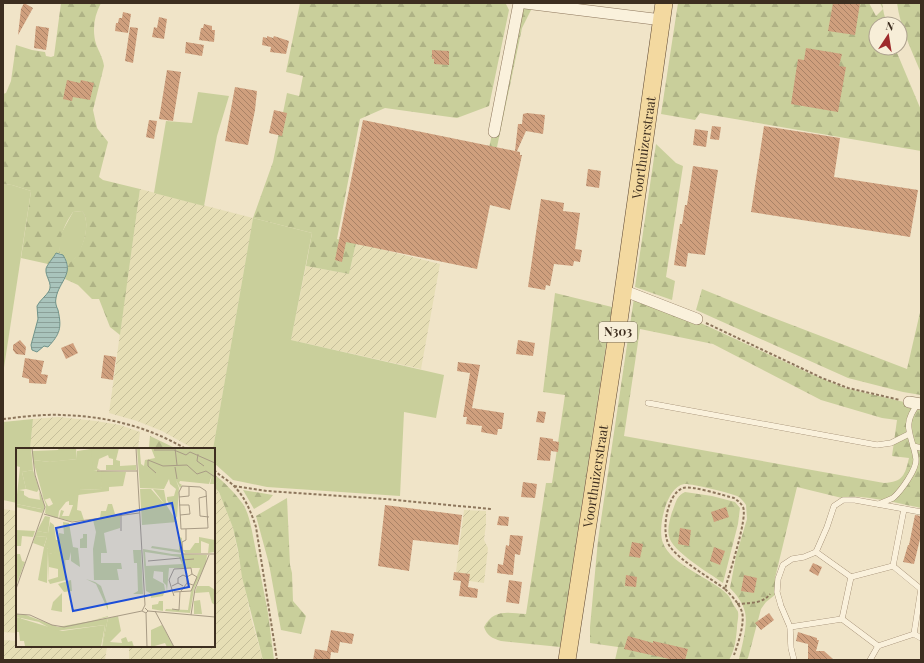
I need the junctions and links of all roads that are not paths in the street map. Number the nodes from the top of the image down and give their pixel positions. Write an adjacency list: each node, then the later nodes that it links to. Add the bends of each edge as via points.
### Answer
1 (519, 3): 5 (street)
2 (525, 3): 4 (street)
3 (664, 3): 4 (main road, Voorthuizerstraat / N303)
4 (662, 20): 6 (main road, Voorthuizerstraat / N303)
5 (494, 132)
6 (623, 292): 7 (street); 25 (main road, Voorthuizerstraat / N303)
7 (697, 319)
8 (648, 403): 10 (lane, via 877,445 892,443)
9 (916, 403): 10 (lane, via 909,424)
10 (909, 434): 11 (lane)
11 (913, 446): 12 (lane); 13 (lane, via 916,460 914,470 893,498)
12 (921, 448)
13 (878, 504): 14 (lane); 16 (lane, via 843,500 834,506)
14 (904, 509): 15 (lane); 17 (lane)
15 (921, 512)
16 (816, 552): 18 (lane); 21 (lane, via 792,559 783,565 778,579 777,592)
17 (893, 566): 18 (lane); 19 (lane)
18 (851, 577): 20 (lane)
19 (921, 589): 22 (lane)
20 (842, 619): 21 (lane); 24 (lane)
21 (790, 627): 26 (lane)
22 (914, 634): 23 (lane); 24 (lane)
23 (921, 638)
24 (878, 646): 27 (lane)
25 (567, 660)
26 (794, 660)
27 (870, 660)

